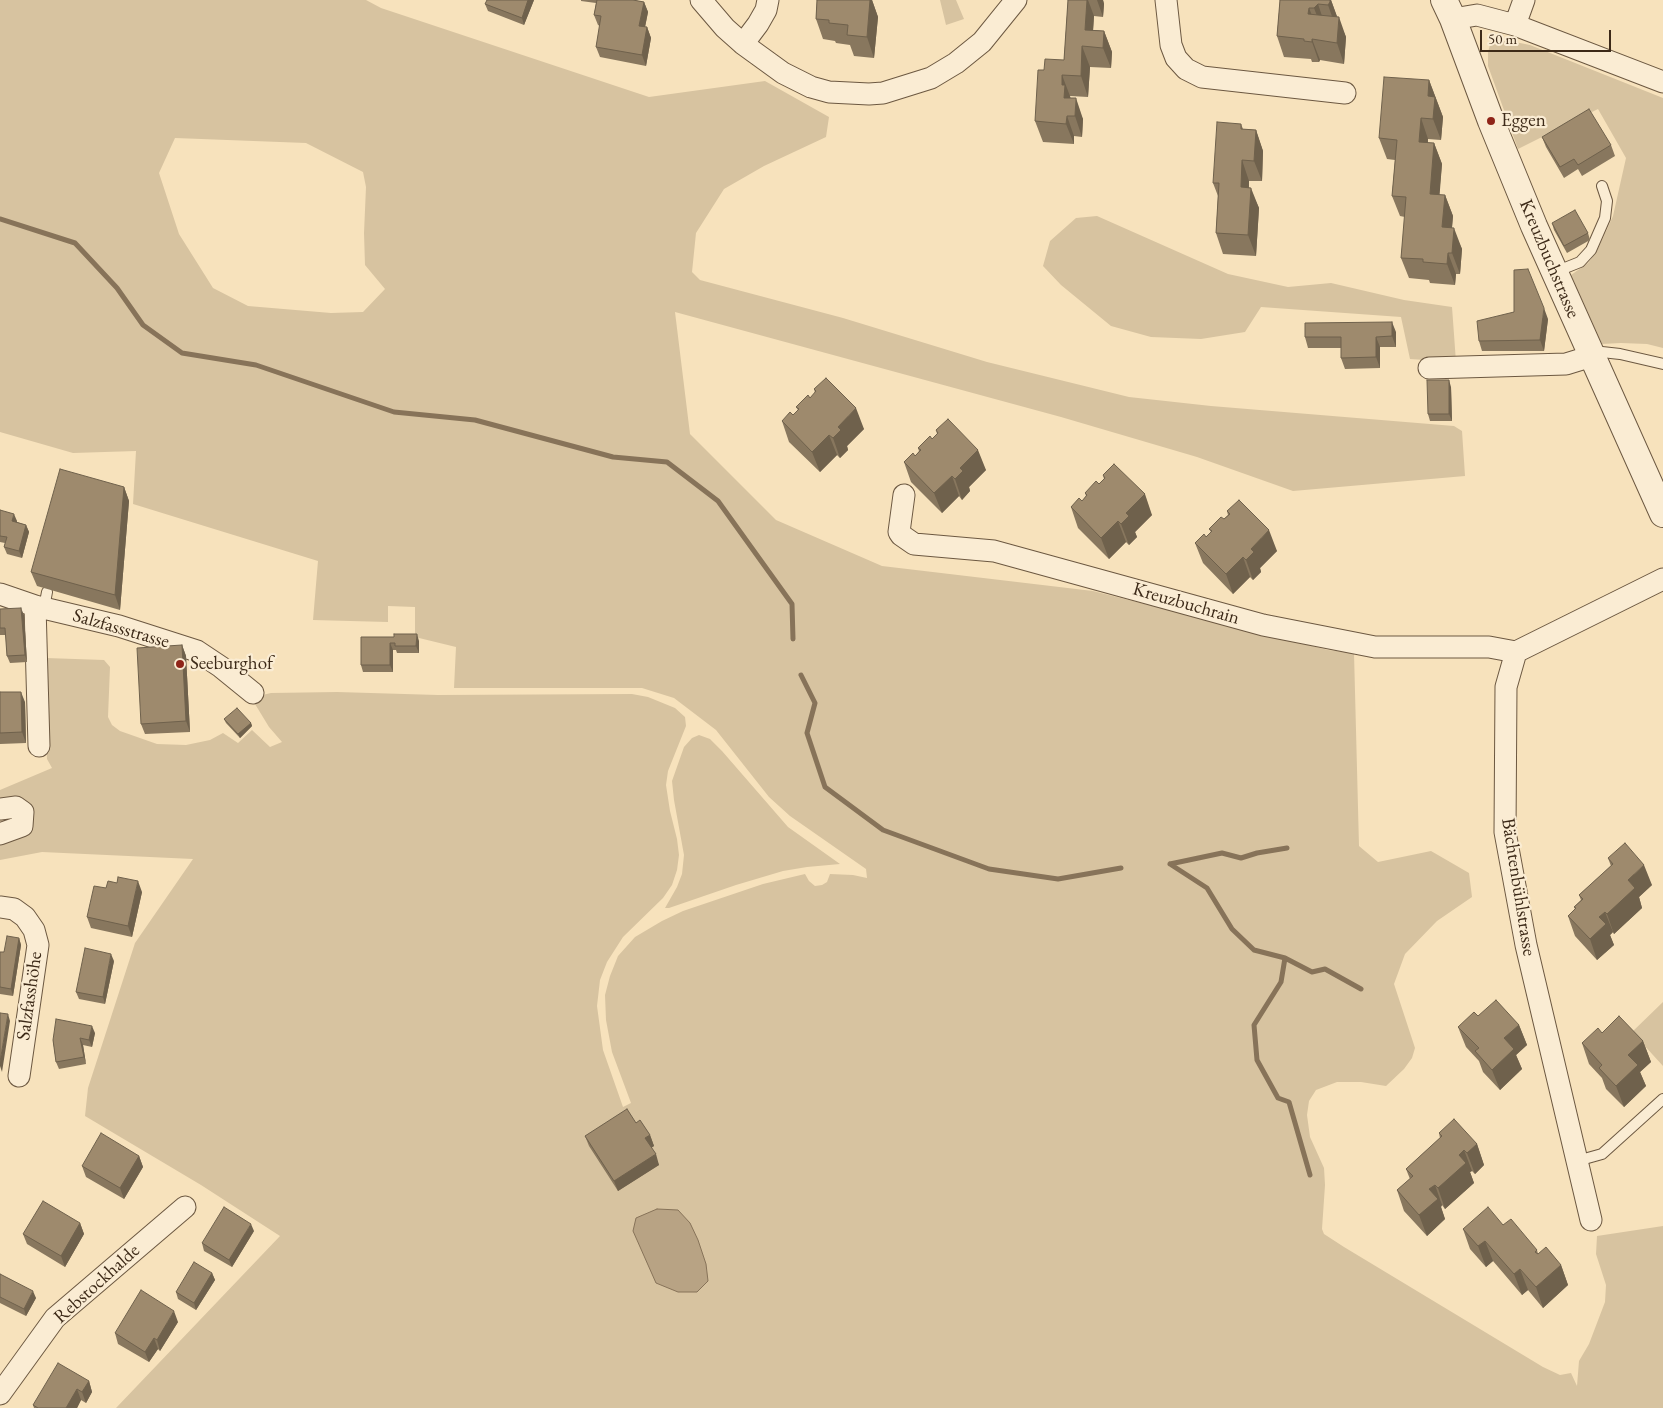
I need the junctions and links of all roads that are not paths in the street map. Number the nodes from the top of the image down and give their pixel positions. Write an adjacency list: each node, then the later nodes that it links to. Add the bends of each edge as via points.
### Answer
1 (701, 0): 8 (street)
2 (768, 0): 8 (street, via 766,10)
3 (1016, 0): 8 (street, via 982,42 956,63 931,78 884,93 843,93 811,87 783,73)
4 (1166, 0): 10 (street, via 1171,45 1176,58 1186,69 1202,77)
5 (1524, 0): 7 (street)
6 (1449, 9): 7 (street); 12 (street, Kreuzbuchstrasse, via 1491,121)
7 (1515, 25): 9 (street)
8 (743, 44)
9 (1663, 82)
10 (1345, 93)
11 (1602, 186): 12 (lane, via 1607,202 1605,218 1591,250 1580,262)
12 (1554, 272): 13 (street, Kreuzbuchstrasse)
13 (1592, 356): 14 (lane, via 1602,352 1620,354); 15 (street, via 1566,364); 17 (street, Kreuzbuchstrasse)
14 (1663, 364)
15 (1429, 368)
16 (904, 495): 21 (street, Kreuzbuchrain, via 899,532 914,544 994,551 1263,625 1375,647 1490,647)
17 (1663, 514)
18 (1663, 579): 21 (street)
19 (0, 594): 20 (street, Salzfassstrasse)
20 (42, 602): 22 (street, Salzfassstrasse, via 197,651); 23 (street)
21 (1516, 652): 29 (street, Bächtenbühlstrasse, via 1506,687 1505,832 1526,945)
22 (253, 693)
23 (39, 746)
24 (0, 809): 25 (street, via 16,807 23,812 22,826)
25 (0, 834)
26 (0, 907): 27 (street, Salzfasshöhe, via 14,909 25,917 34,930 38,945)
27 (19, 1076)
28 (1663, 1099): 29 (lane, via 1602,1154)
29 (1577, 1161): 31 (street, Bächtenbühlstrasse)
30 (184, 1207): 32 (street, Rebstockhalde, via 55,1318)
31 (1591, 1220)
32 (0, 1394)

